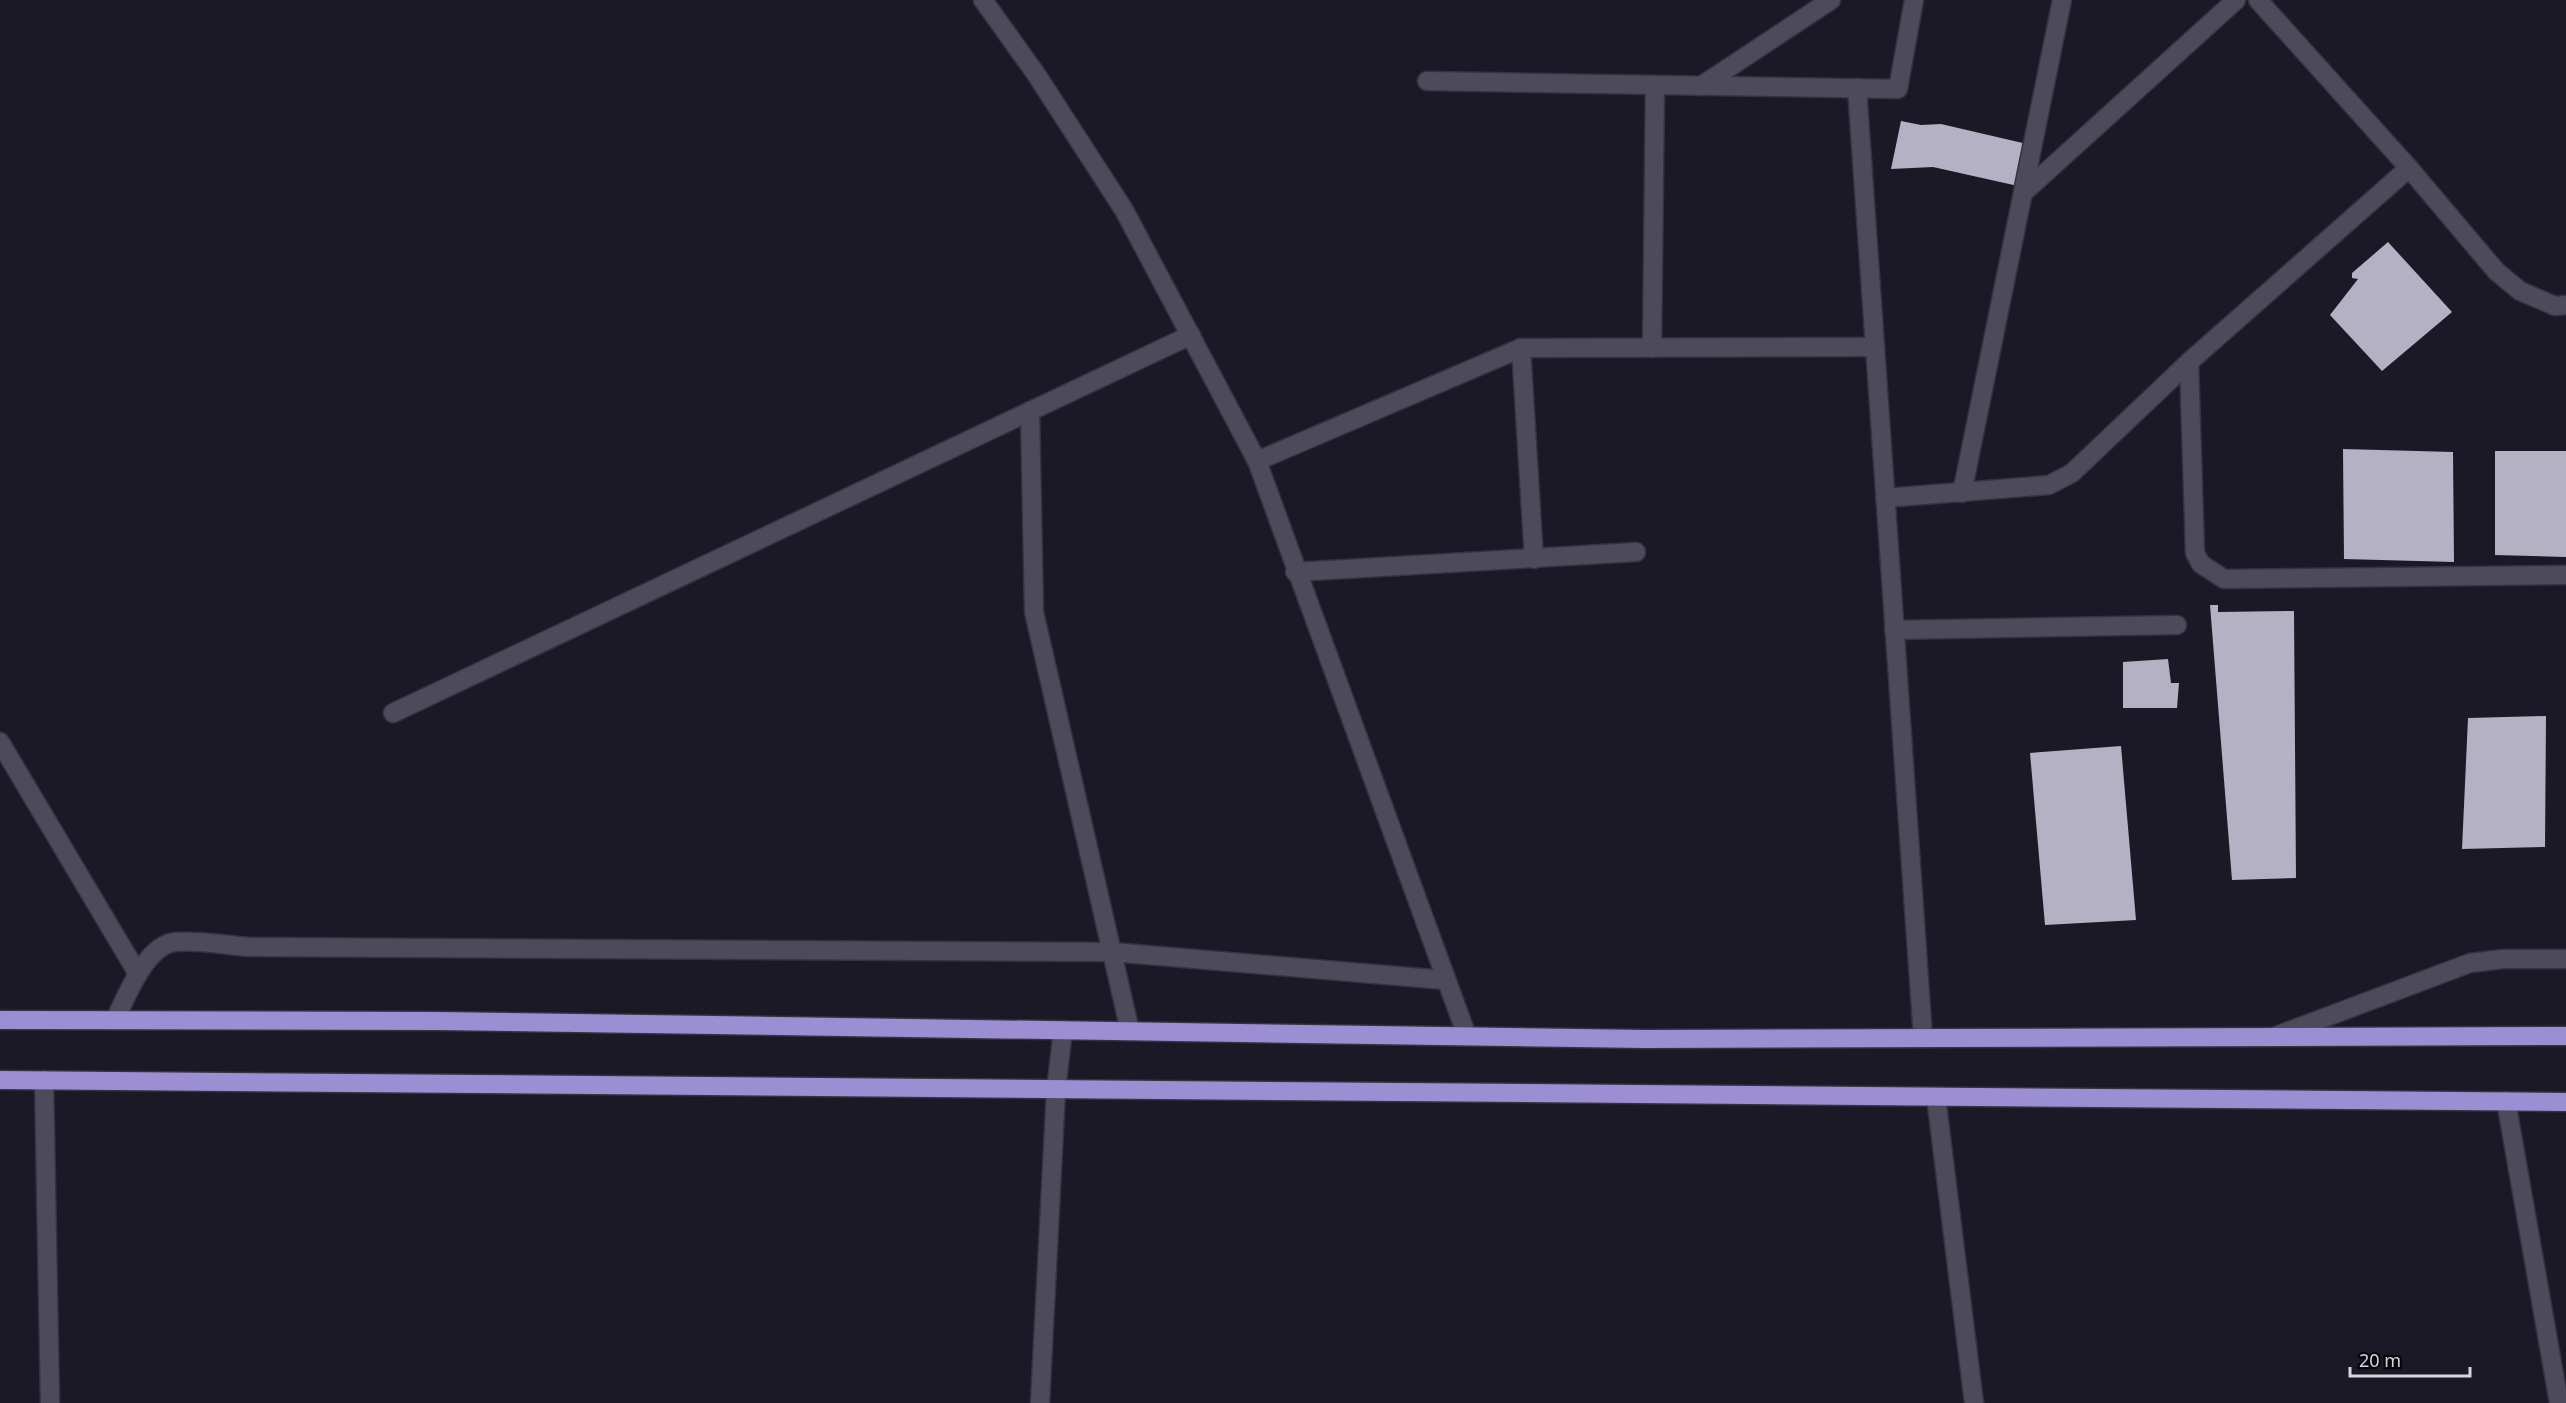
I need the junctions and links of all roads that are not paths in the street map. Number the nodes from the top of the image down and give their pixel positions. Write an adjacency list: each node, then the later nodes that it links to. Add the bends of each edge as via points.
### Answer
1 (983, 0): 14 (street, via 1124,210)
2 (1831, 0): 9 (street)
3 (1914, 0): 10 (street, via 1898,89)
4 (2062, 0): 12 (street)
5 (2236, 0): 12 (street)
6 (2258, 0): 11 (street)
7 (1427, 81): 8 (street)
8 (1655, 85): 9 (street); 17 (street)
9 (1701, 86): 10 (street)
10 (1857, 88): 15 (street)
11 (2409, 168): 13 (street, via 2504,278 2520,291 2555,306); 18 (street)
12 (2023, 193): 21 (street)
13 (2566, 305)
14 (1191, 335): 19 (street); 20 (street)
15 (1875, 347): 17 (street); 22 (street)
16 (1521, 348): 17 (street); 20 (street); 24 (street)
17 (1652, 348)
18 (2189, 362): 21 (street, via 2073,473 2049,485); 26 (street, via 2195,553 2201,564 2224,579)
19 (1030, 411): 29 (street); 31 (street, via 1034,612)
20 (1257, 461): 25 (street)
21 (1962, 493): 22 (street)
22 (1885, 498): 28 (street)
23 (1636, 552): 24 (street)
24 (1534, 559): 25 (street)
25 (1295, 572): 34 (street)
26 (2566, 575)
27 (2176, 625): 28 (street)
28 (1894, 630): 42 (street)
29 (393, 713)
30 (0, 742): 33 (street)
31 (1112, 952): 33 (street, via 249,947 173,942 157,950); 34 (street); 38 (street)
32 (2566, 959): 41 (street, via 2470,963)
33 (138, 974): 36 (street)
34 (1445, 980): 39 (street)
35 (0, 1020): 36 (highway)
36 (116, 1020): 37 (highway)
37 (1063, 1030): 38 (highway); 45 (street)
38 (1130, 1031): 39 (highway)
39 (1467, 1036): 42 (highway)
40 (2566, 1036): 41 (highway)
41 (2275, 1037): 42 (highway)
42 (1923, 1038)
43 (0, 1080): 44 (highway)
44 (44, 1080): 45 (highway); 49 (street)
45 (1056, 1090): 46 (highway); 50 (street)
46 (1936, 1097): 47 (highway); 51 (street)
47 (2506, 1101): 48 (highway); 52 (street)
48 (2566, 1102)
49 (50, 1403)
50 (1040, 1403)
51 (1974, 1403)
52 (2559, 1403)

